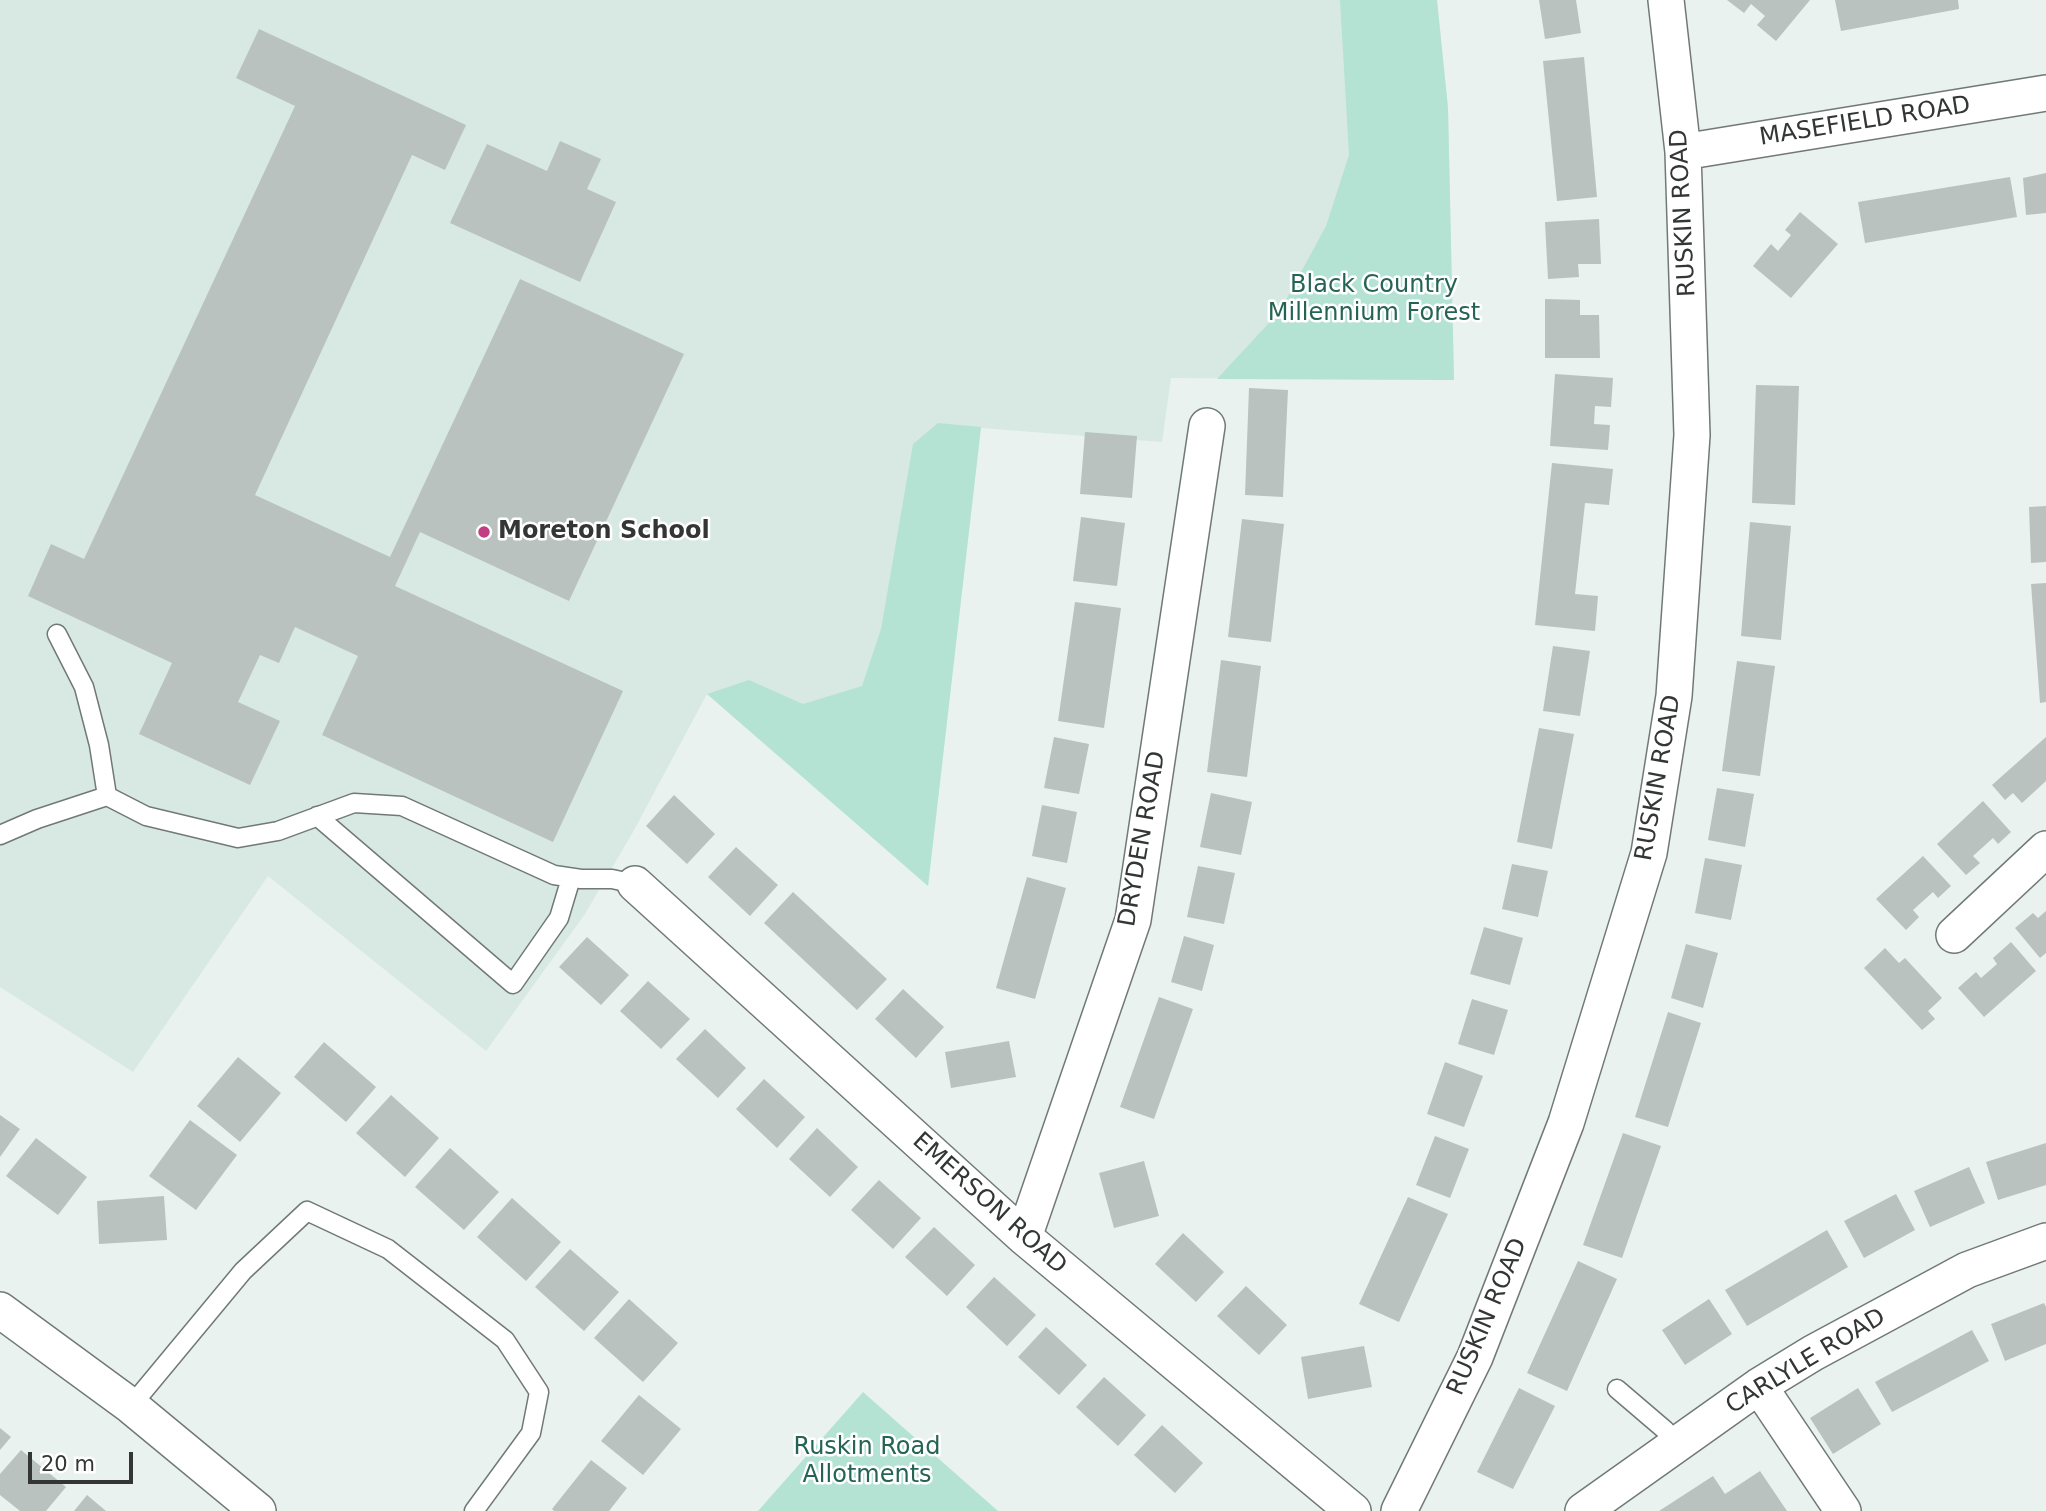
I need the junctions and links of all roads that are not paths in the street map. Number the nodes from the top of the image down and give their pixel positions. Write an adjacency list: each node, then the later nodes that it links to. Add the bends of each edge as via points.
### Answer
1 (1666, 0): 3 (street, RUSKIN ROAD)
2 (2046, 93): 3 (street, MASEFIELD ROAD)
3 (1683, 152): 23 (street, RUSKIN ROAD, via 1692,435 1674,696 1648,853 1566,1122 1475,1357)
4 (1207, 426): 13 (street, DRYDEN ROAD, via 1133,920)
5 (57, 634): 6 (lane, via 83,687)
6 (107, 796): 7 (lane, via 145,816 238,838 278,831); 8 (lane)
7 (317, 816): 10 (lane, via 354,803 402,806 554,875); 10 (lane, via 513,984 559,919)
8 (0, 835)
9 (2046, 849): 12 (street)
10 (571, 877): 11 (lane)
11 (635, 884): 13 (street, EMERSON ROAD)
12 (1954, 935)
13 (1024, 1237): 22 (street, EMERSON ROAD)
14 (2046, 1241): 16 (street, CARLYLE ROAD, via 1967,1270)
15 (0, 1310): 18 (street)
16 (1759, 1387): 19 (street, CARLYLE ROAD); 25 (street)
17 (1617, 1389): 19 (lane)
18 (131, 1406): 20 (street); 21 (lane, via 243,1271 307,1211 388,1249 505,1340 539,1392 531,1433)
19 (1675, 1444): 24 (street, CARLYLE ROAD)
20 (258, 1511)
21 (474, 1511)
22 (1353, 1511)
23 (1399, 1511)
24 (1583, 1511)
25 (1843, 1511)

